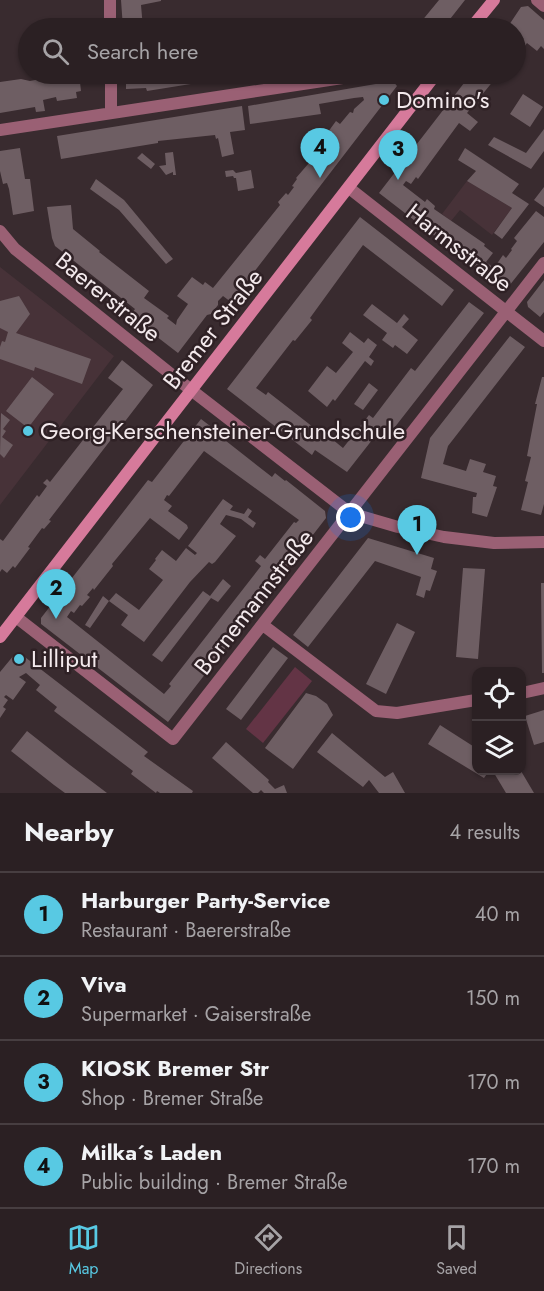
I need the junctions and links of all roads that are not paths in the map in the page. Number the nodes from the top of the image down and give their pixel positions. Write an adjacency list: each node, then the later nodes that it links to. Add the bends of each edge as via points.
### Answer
1 (110, 0): 5 (street)
2 (494, 0): 6 (main road)
3 (537, 0): 4 (street)
4 (544, 6)
5 (110, 18)
6 (479, 18)
7 (111, 84): 10 (street)
8 (303, 84): 10 (street)
9 (424, 84): 12 (main road, Bremer Straße)
10 (111, 113): 11 (street)
11 (0, 130)
12 (349, 188): 15 (street, Harmsstraße); 17 (main road, Bremer Straße)
13 (0, 231): 17 (street, Baererstraße, via 15,249)
14 (544, 262): 15 (street, Bornemannstraße)
15 (507, 311): 16 (street, Harmsstraße); 18 (street, Bornemannstraße)
16 (544, 341)
17 (192, 391): 18 (street, Baererstraße); 20 (main road, Bremer Straße)
18 (350, 513): 19 (street, Baererstraße, via 444,537 494,543); 21 (street, Bornemannstraße)
19 (544, 542)
20 (16, 617): 21 (street, Bornemannstraße, via 173,739); 22 (main road, Bremer Straße)
21 (262, 625): 25 (street, via 376,711 397,713)
22 (0, 637)
23 (544, 688): 24 (street)
24 (526, 692)
25 (472, 701)

